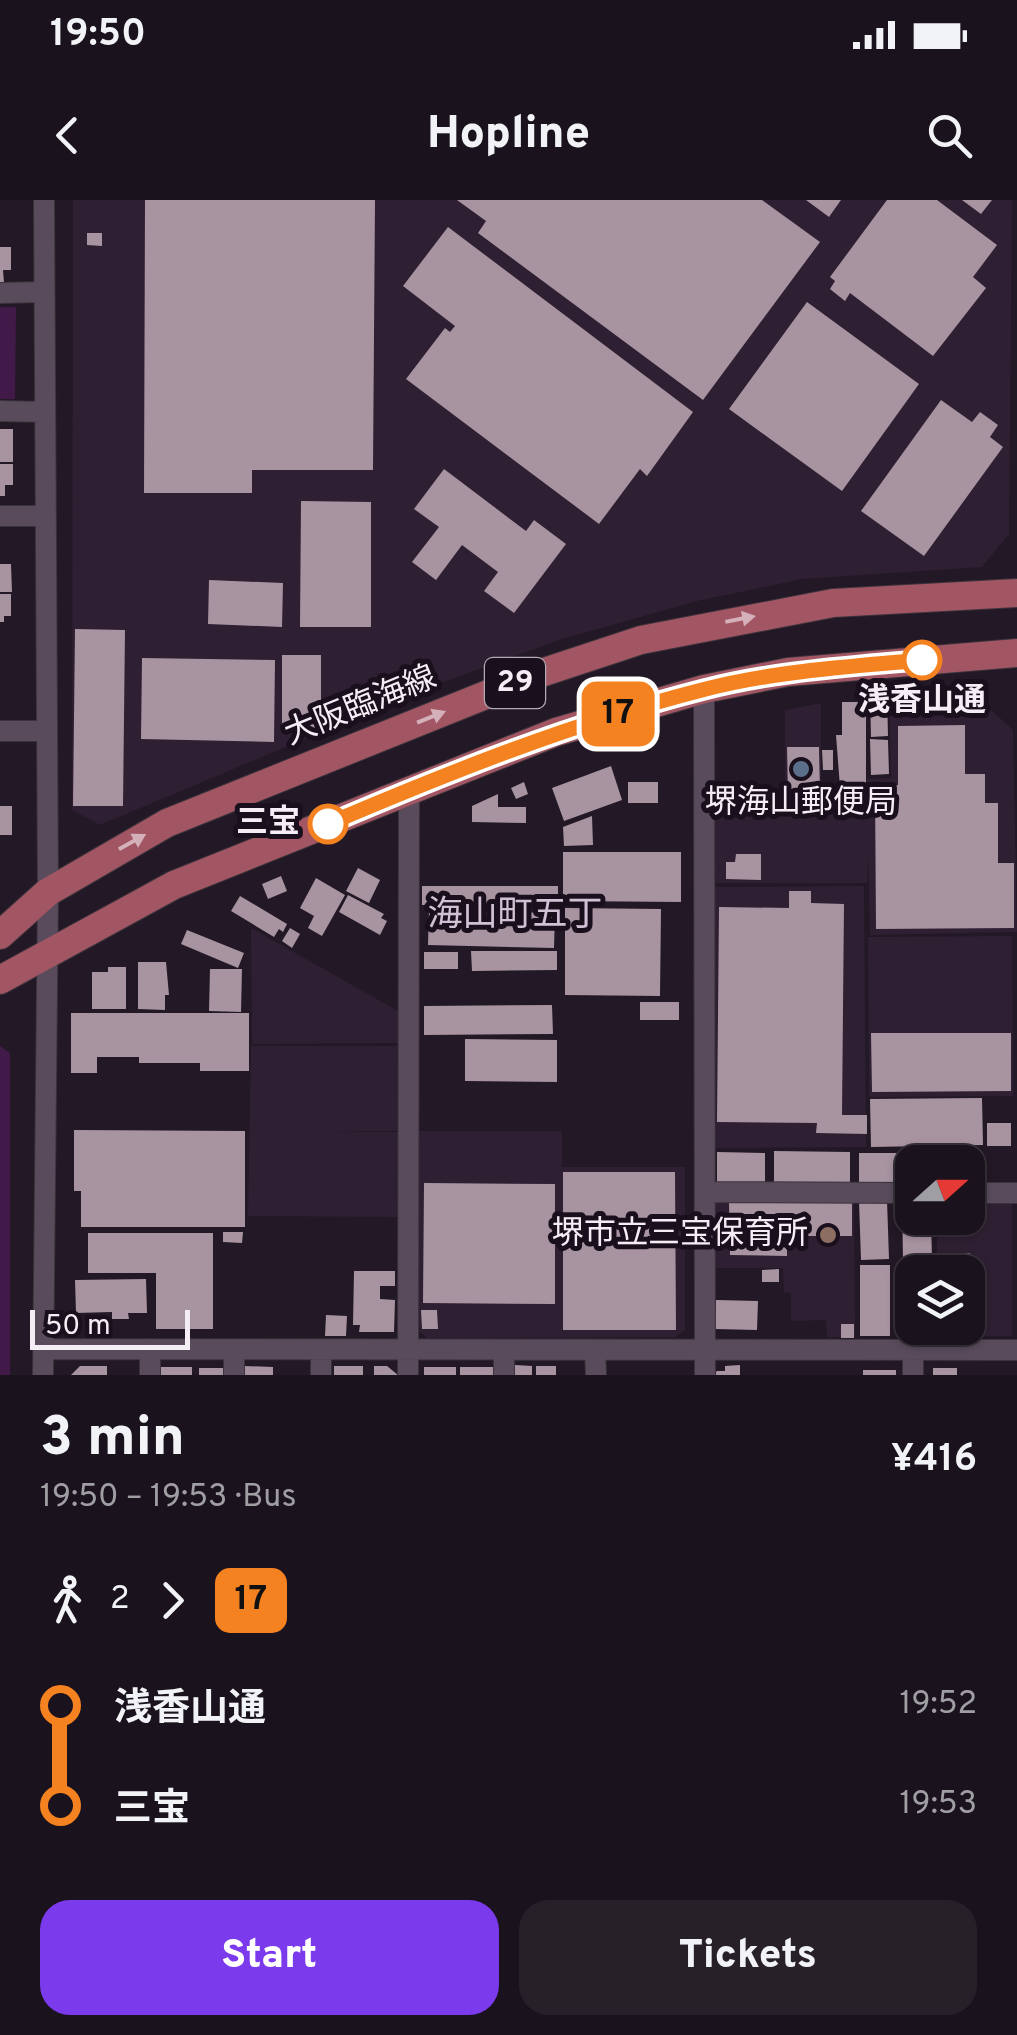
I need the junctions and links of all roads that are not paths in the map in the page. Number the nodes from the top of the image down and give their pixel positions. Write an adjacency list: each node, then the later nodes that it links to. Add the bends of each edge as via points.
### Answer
1 (44, 200): 2 (street)
2 (44, 292): 3 (street); 5 (street)
3 (0, 293)
4 (0, 411): 5 (street)
5 (45, 412): 7 (street)
6 (0, 516): 7 (street)
7 (44, 516): 12 (street)
8 (1017, 593): 14 (main road, 大阪臨海線 / 29, one-way to 8, via 167,823 538,674 641,640 833,603)
9 (1017, 653): 10 (main road, 29, via 788,672)
10 (704, 689): 13 (main road, 29, via 556,732); 19 (street)
11 (0, 731): 12 (street)
12 (47, 731): 14 (street)
13 (409, 790): 17 (main road, 29, via 174,885); 28 (street)
14 (48, 892): 15 (main road, 29); 16 (main road, 大阪臨海線 / 29); 17 (street)
15 (0, 910)
16 (0, 935)
17 (48, 953): 18 (main road, 29); 23 (street)
18 (0, 980)
19 (705, 1192): 20 (street); 24 (street)
20 (895, 1193)
21 (985, 1193): 22 (street)
22 (1017, 1193)
23 (44, 1349): 25 (street); 33 (street)
24 (705, 1349): 30 (street); 31 (street); 40 (street)
25 (150, 1350): 26 (street); 34 (street)
26 (234, 1350): 27 (street); 35 (street)
27 (321, 1350): 28 (street); 36 (street)
28 (408, 1350): 29 (street); 37 (street)
29 (504, 1350): 30 (street); 38 (street)
30 (595, 1350): 39 (street)
31 (914, 1350): 32 (street); 41 (street)
32 (1017, 1350)
33 (43, 1375)
34 (150, 1375)
35 (234, 1375)
36 (321, 1375)
37 (408, 1375)
38 (504, 1375)
39 (596, 1375)
40 (705, 1375)
41 (914, 1375)

